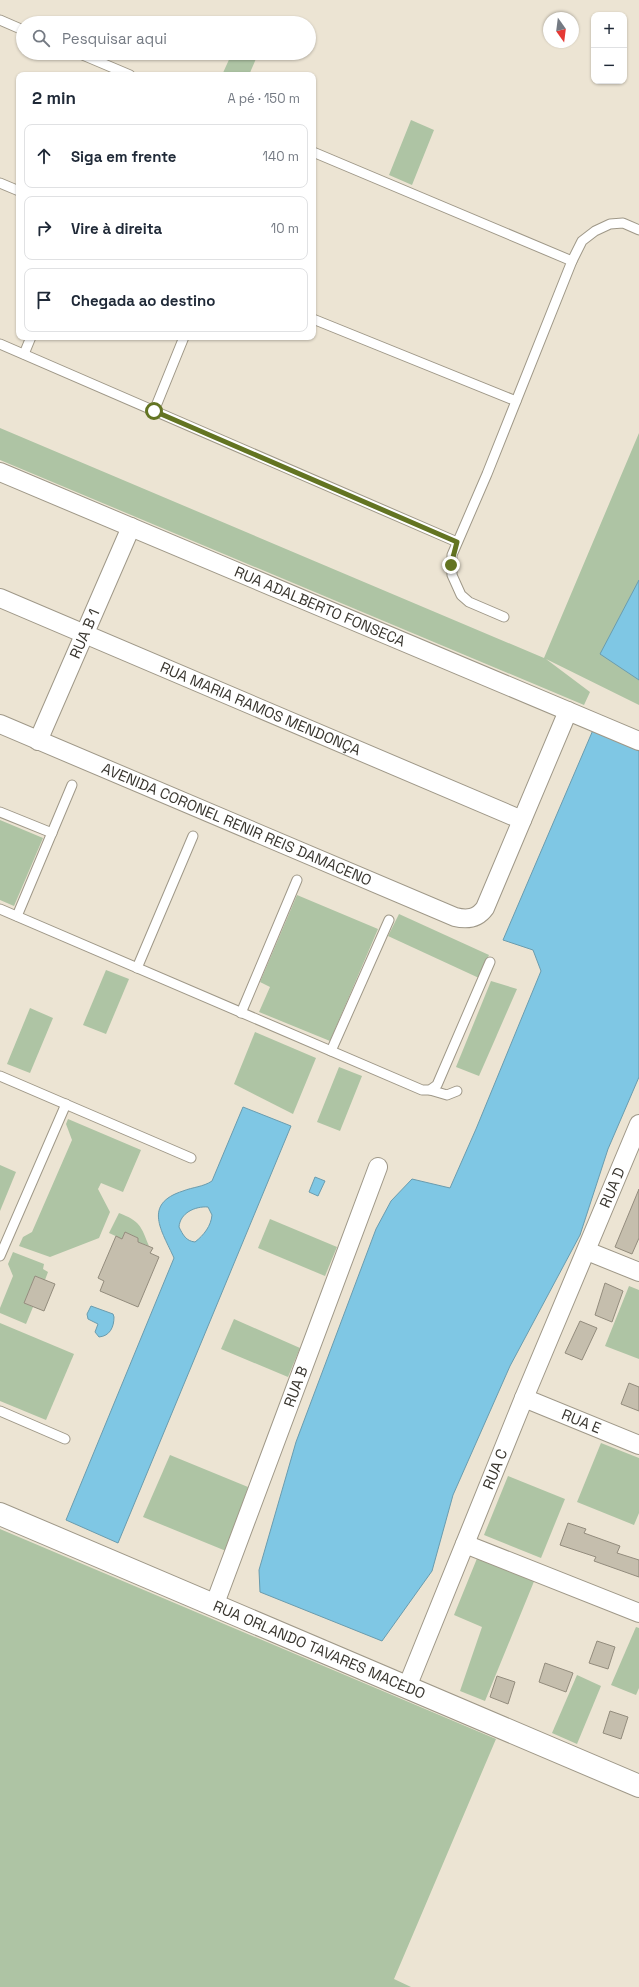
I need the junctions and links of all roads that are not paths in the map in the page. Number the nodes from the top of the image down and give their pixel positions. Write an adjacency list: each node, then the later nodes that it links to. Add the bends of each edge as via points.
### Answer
1 (0, 20): 2 (lane)
2 (16, 27)
3 (95, 60): 4 (lane)
4 (123, 72)
5 (316, 153): 9 (lane)
6 (0, 183): 7 (lane)
7 (16, 190)
8 (639, 230): 9 (lane, via 623,223 610,224 582,241)
9 (572, 261): 15 (lane)
10 (316, 321): 15 (lane)
11 (30, 340): 14 (lane)
12 (183, 340): 16 (lane)
13 (0, 344): 14 (lane)
14 (24, 354): 16 (lane)
15 (516, 401): 19 (lane)
16 (154, 411): 19 (lane)
17 (0, 472): 18 (street, RUA ADALBERTO FONSECA)
18 (131, 527): 22 (street, RUA B 1); 23 (street, RUA ADALBERTO FONSECA)
19 (457, 542): 21 (lane, via 451,565 458,590 469,602)
20 (0, 598): 22 (street, RUA MARIA RAMOS MENDONÇA)
21 (504, 617)
22 (84, 634): 25 (street, RUA B 1); 29 (street, RUA MARIA RAMOS MENDONÇA)
23 (568, 711): 26 (street, RUA ADALBERTO FONSECA); 29 (street)
24 (0, 724): 25 (street, AVENIDA CORONEL RENIR REIS DAMACENO)
25 (38, 741): 29 (street, AVENIDA CORONEL RENIR REIS DAMACENO, via 462,919 473,918 485,908)
26 (639, 742)
27 (72, 785): 30 (lane)
28 (0, 812): 30 (lane)
29 (522, 820)
30 (52, 833): 34 (lane)
31 (193, 836): 37 (lane)
32 (297, 880): 38 (lane)
33 (0, 909): 34 (lane)
34 (17, 916): 37 (lane)
35 (389, 920): 39 (lane)
36 (490, 962): 41 (lane, via 437,1085)
37 (137, 968): 38 (lane)
38 (241, 1013): 39 (lane)
39 (332, 1051): 41 (lane, via 422,1090)
40 (0, 1076): 43 (lane)
41 (430, 1090): 42 (lane, via 447,1094)
42 (458, 1091)
43 (66, 1104): 45 (lane); 47 (lane)
44 (639, 1124): 48 (street, RUA D)
45 (191, 1158)
46 (378, 1167): 57 (street, RUA B)
47 (3, 1243): 49 (lane)
48 (587, 1251): 50 (street); 51 (street, RUA C)
49 (0, 1256)
50 (639, 1272)
51 (524, 1398): 54 (street, RUA E); 56 (street, RUA C)
52 (0, 1411): 53 (lane)
53 (66, 1439)
54 (639, 1445)
55 (0, 1514): 57 (street, RUA ORLANDO TAVARES MACEDO)
56 (465, 1544): 58 (street); 59 (street, RUA C)
57 (214, 1606): 59 (street, RUA ORLANDO TAVARES MACEDO)
58 (639, 1613)
59 (406, 1688): 60 (street, RUA ORLANDO TAVARES MACEDO)
60 (639, 1786)

